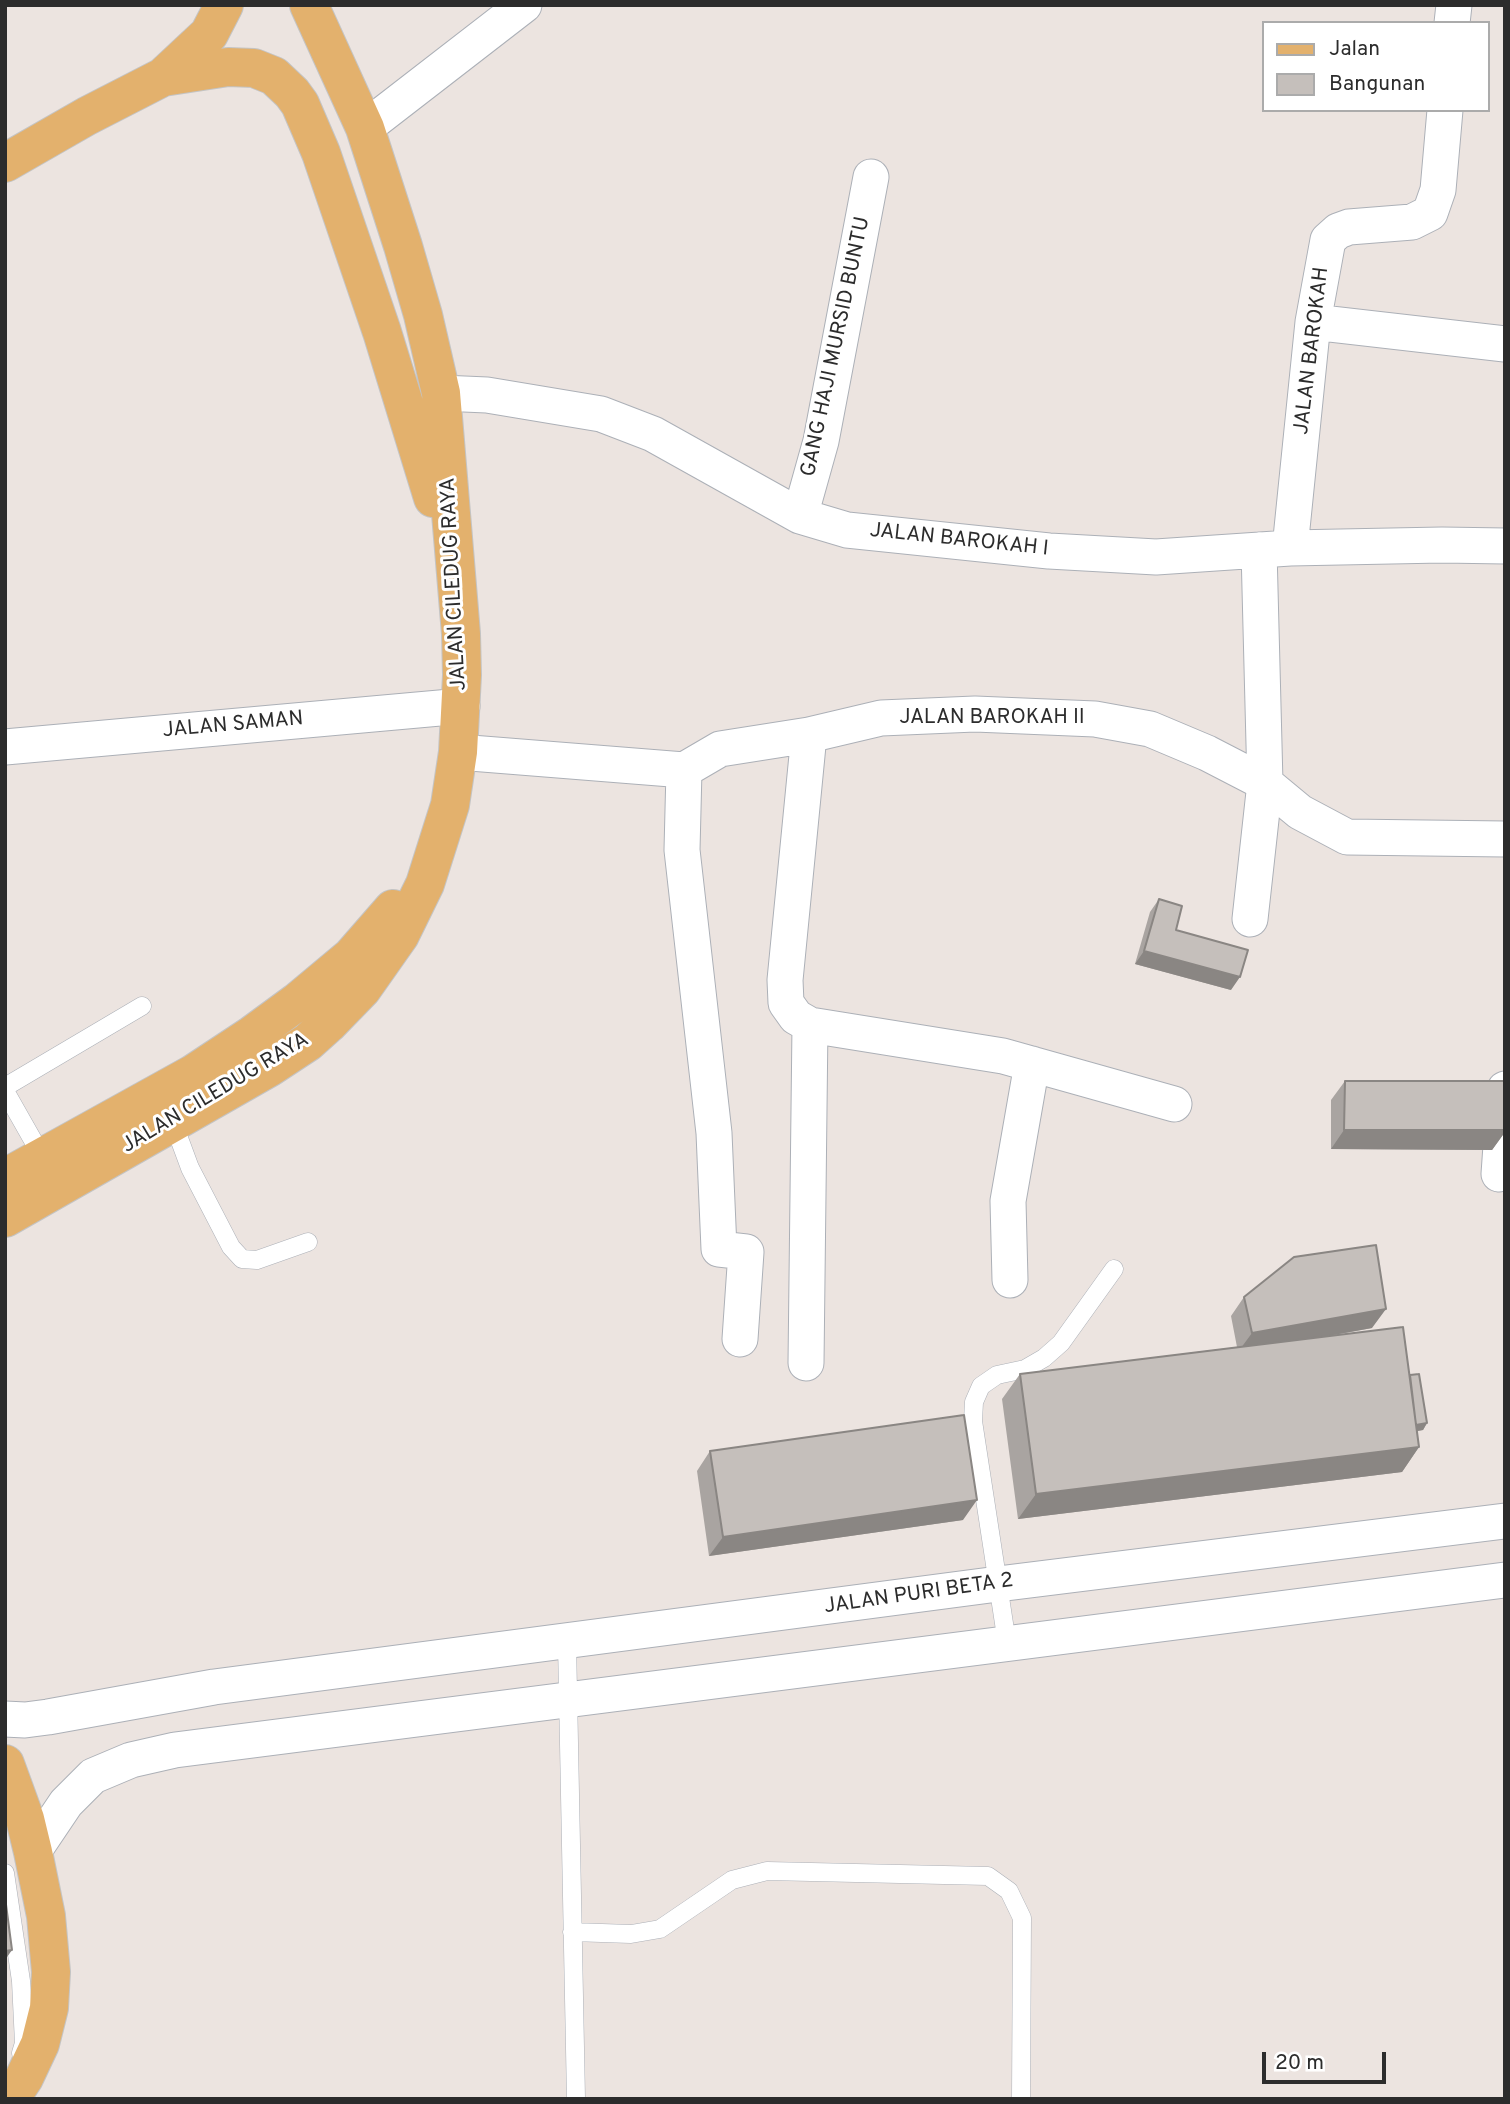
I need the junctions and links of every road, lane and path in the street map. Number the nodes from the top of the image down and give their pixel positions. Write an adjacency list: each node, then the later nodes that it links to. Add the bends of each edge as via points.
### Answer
1 (224, 5): 4 (main road, via 209,34)
2 (309, 5): 6 (main road, JALAN CILEDUG RAYA)
3 (524, 5): 6 (street)
4 (163, 77): 7 (main road); 15 (main road, via 228,67 254,68 274,76 300,104 382,332)
5 (1445, 112): 9 (street, JALAN BAROKAH, via 1438,190 1430,213 1412,222 1349,227 1328,240)
6 (365, 128): 11 (main road, JALAN CILEDUG RAYA, via 423,315)
7 (5, 163)
8 (871, 177): 12 (street, GANG HAJI MURSID BUNTU, via 821,441)
9 (1313, 322): 10 (street); 14 (street, JALAN BAROKAH)
10 (1505, 344)
11 (441, 393): 12 (street, JALAN BAROKAH I, via 487,395 601,414 653,434); 15 (main road, JALAN CILEDUG RAYA)
12 (800, 516): 14 (street, JALAN BAROKAH I, via 847,530 1049,551 1156,558)
13 (1505, 546): 14 (street, JALAN BAROKAH I)
14 (1275, 549): 21 (street, JALAN BAROKAH)
15 (457, 578): 16 (main road, JALAN CILEDUG RAYA)
16 (461, 706): 18 (street, JALAN SAMAN); 19 (main road, JALAN CILEDUG RAYA)
17 (808, 735): 20 (street, JALAN BAROKAH II, via 720,749); 21 (street, JALAN BAROKAH II, via 881,718 975,714 1096,719 1150,729); 26 (street, via 785,980 786,1003 796,1017)
18 (5, 747)
19 (458, 752): 20 (street); 22 (main road, JALAN CILEDUG RAYA)
20 (684, 770): 39 (street, via 682,850 714,1133 719,1249 746,1252)
21 (1265, 783): 23 (street, JALAN BAROKAH II, via 1300,812 1347,837); 24 (street, JALAN BAROKAH)
22 (443, 830): 31 (main road, JALAN CILEDUG RAYA, via 412,912 362,989 288,1055); 32 (main road, via 387,916 323,982 193,1074)
23 (1505, 839)
24 (1251, 919)
25 (142, 1006): 28 (lane)
26 (810, 1025): 27 (street); 40 (street)
27 (1031, 1064): 30 (street); 38 (street, via 1008,1201)
28 (5, 1089): 32 (lane)
29 (1505, 1089): 33 (street)
30 (1174, 1104)
31 (173, 1122): 35 (main road, JALAN CILEDUG RAYA); 36 (lane, via 190,1168 231,1247 242,1259 257,1260)
32 (43, 1158): 34 (main road)
33 (1502, 1165)
34 (5, 1178)
35 (5, 1218)
36 (308, 1241)
37 (1114, 1269): 43 (lane, via 1060,1343 1025,1369 997,1375 981,1386 974,1402)
38 (1010, 1280)
39 (740, 1339)
40 (806, 1363)
41 (1505, 1521): 43 (street, JALAN PURI BETA 2)
42 (1505, 1580): 46 (street)
43 (998, 1584): 44 (street, JALAN PURI BETA 2); 46 (lane)
44 (814, 1609): 45 (street, JALAN PURI BETA 2); 47 (street)
45 (567, 1642): 48 (street, JALAN PURI BETA 2); 50 (lane)
46 (1007, 1643): 47 (street)
47 (824, 1667): 50 (street)
48 (333, 1673): 49 (street, JALAN PURI BETA 2); 52 (street)
49 (160, 1696): 51 (street, JALAN PURI BETA 2, via 25,1720); 53 (street)
50 (567, 1700): 52 (street); 56 (lane)
51 (5, 1719)
52 (348, 1728): 53 (street)
53 (175, 1750): 55 (street, via 131,1760 93,1776)
54 (5, 1764): 55 (main road, via 25,1819)
55 (19, 1862): 57 (main road, via 46,1916 49,2008 34,2059)
56 (572, 1932): 58 (lane); 59 (lane, via 631,1934 660,1929 732,1880 766,1871 988,1876 1010,1891 1022,1918)
57 (10, 2099)
58 (576, 2099)
59 (1021, 2099)

